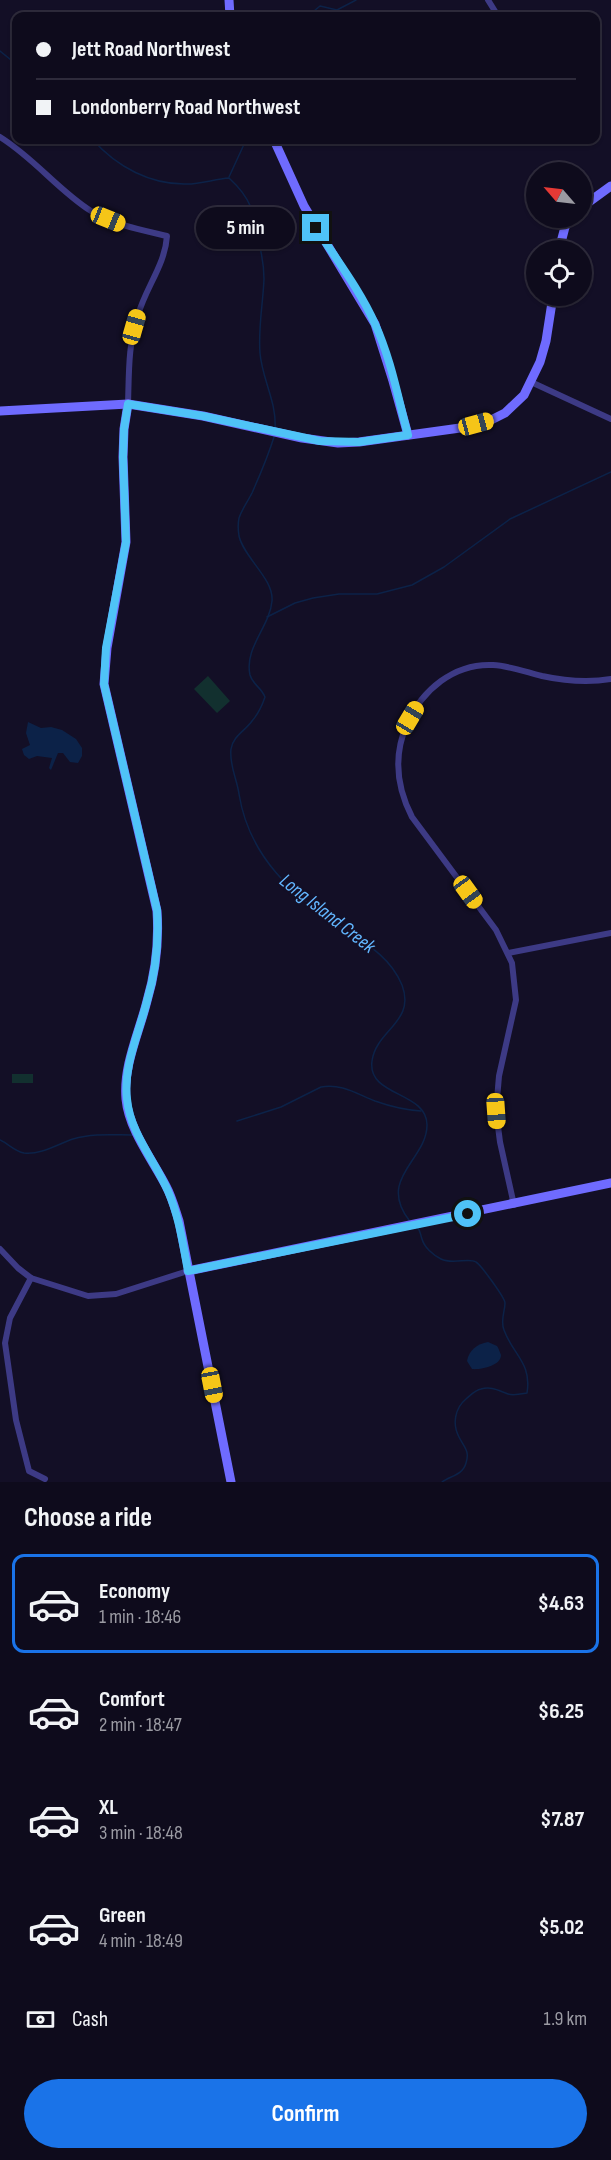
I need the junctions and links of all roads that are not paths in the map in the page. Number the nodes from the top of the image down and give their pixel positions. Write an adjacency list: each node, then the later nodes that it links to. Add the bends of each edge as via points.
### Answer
1 (0, 137): 7 (street, via 93,212 166,236 163,260 134,327)
2 (276, 144): 10 (street, via 304,206 375,324)
3 (611, 186): 4 (street)
4 (592, 200)
5 (551, 306): 6 (street, via 546,341)
6 (531, 382): 9 (street); 10 (street, via 515,405 491,420)
7 (128, 404): 8 (street); 10 (street, via 338,443); 17 (street, via 123,457 126,542 106,648 104,684 157,910 158,930 152,982 129,1062 126,1097 140,1138 174,1205)
8 (0, 411)
9 (611, 419)
10 (408, 435)
11 (611, 679): 13 (street, via 559,679 494,665 467,668 445,678 426,694 404,732 397,770 406,806 496,930)
12 (611, 933): 13 (street)
13 (508, 953): 15 (street, via 515,976 516,1000 499,1076 496,1111)
14 (611, 1184): 15 (street)
15 (514, 1204): 17 (street)
16 (0, 1249): 18 (street)
17 (188, 1271): 18 (street, via 99,1296 77,1294); 20 (street)
18 (31, 1278): 19 (street, via 10,1318 5,1343 26,1463 29,1471)
19 (45, 1479)
20 (231, 1482)

